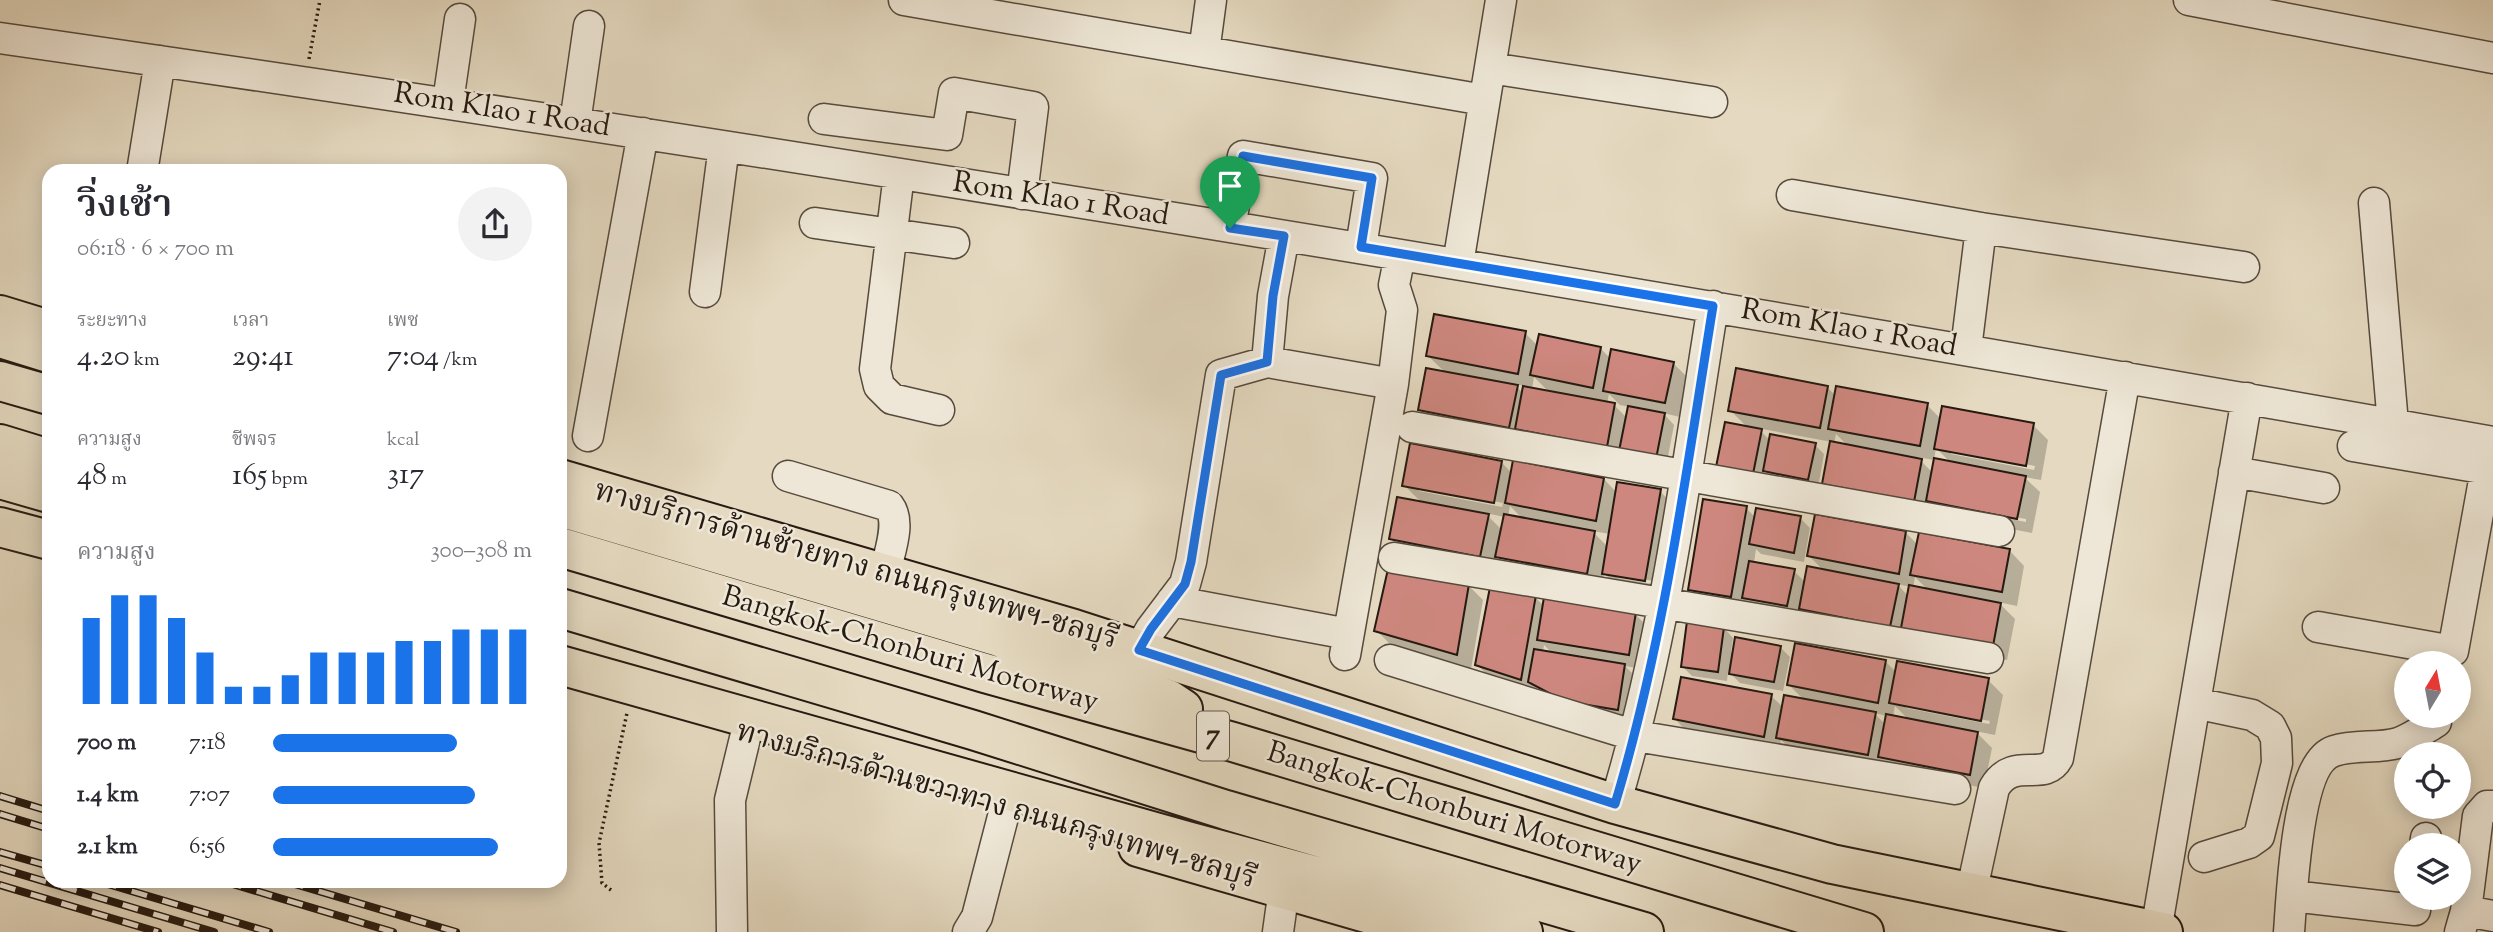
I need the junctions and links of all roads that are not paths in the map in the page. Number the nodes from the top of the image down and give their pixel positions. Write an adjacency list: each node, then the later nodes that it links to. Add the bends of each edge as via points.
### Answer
1 (904, 0): 8 (street)
2 (1211, 0): 8 (street)
3 (1501, 0): 11 (street)
4 (2189, 0): 9 (street)
5 (460, 19): 13 (street)
6 (589, 26): 16 (street)
7 (0, 38): 10 (street, Rom Klao 1 Road)
8 (1204, 52): 12 (street)
9 (2493, 58)
10 (160, 61): 13 (street, Rom Klao 1 Road); 19 (street)
11 (1490, 68): 12 (street); 14 (street)
12 (1484, 100): 32 (street)
13 (448, 102): 16 (street, Rom Klao 1 Road)
14 (1712, 102)
15 (824, 119): 21 (street, via 947,135 954,93 1033,107)
16 (575, 123): 17 (street, Rom Klao 1 Road)
17 (643, 133): 18 (street, Rom Klao 1 Road); 50 (street)
18 (724, 146): 20 (street, Rom Klao 1 Road); 34 (street)
19 (143, 164)
20 (899, 174): 21 (street, Rom Klao 1 Road); 27 (street)
21 (1022, 194): 25 (street, Rom Klao 1 Road)
22 (1792, 195): 26 (street)
23 (2374, 203): 48 (street)
24 (815, 223): 27 (street)
25 (1230, 228): 28 (street, Rom Klao 1 Road); 30 (street, via 1243,156 1372,178)
26 (1981, 228): 33 (street); 39 (street)
27 (890, 234): 29 (street); 47 (street, via 875,369 879,386 892,399)
28 (1284, 236): 30 (street, Rom Klao 1 Road); 41 (street)
29 (954, 243)
30 (1361, 247): 31 (street, Rom Klao 1 Road)
31 (1400, 255): 32 (street, Rom Klao 1 Road); 44 (street, via 1394,285 1402,310)
32 (1458, 264): 35 (street, Rom Klao 1 Road)
33 (2244, 267)
34 (705, 292)
35 (1713, 306): 39 (street, Rom Klao 1 Road); 56 (street)
36 (0, 315): 37 (main road)
37 (42, 328)
38 (0, 338): 40 (main road)
39 (1966, 349): 42 (street, Rom Klao 1 Road)
40 (42, 351)
41 (1267, 362): 44 (street); 71 (street, via 1221,375 1191,562 1185,584)
42 (2125, 377): 46 (street, Rom Klao 1 Road); 93 (street, via 2058,758 2046,769 2013,770 2001,776 1994,788)
43 (0, 381): 45 (main road)
44 (1393, 384): 71 (street, via 1347,645)
45 (42, 393)
46 (2248, 398): 48 (street, Rom Klao 1 Road); 55 (street)
47 (939, 410)
48 (2393, 424): 54 (street, Rom Klao 1 Road)
49 (1412, 427): 56 (street)
50 (588, 436)
51 (0, 444): 53 (main road)
52 (2353, 446): 54 (street)
53 (42, 456)
54 (2491, 456): 74 (street, via 2453,651)
55 (2234, 472): 60 (street); 81 (street)
56 (1685, 475): 66 (street); 72 (street)
57 (788, 476): 70 (street, via 889,506 895,522)
58 (0, 480): 61 (main road)
59 (567, 481): 70 (main road, ทางบริการด้านซ้ายทาง ถนนกรุงเทพฯ-ชลบุรี)
60 (2324, 488)
61 (42, 492)
62 (0, 507): 64 (main road)
63 (567, 509): 85 (main road, via 996,636 1168,699)
64 (42, 519)
65 (0, 527): 67 (main road)
66 (1999, 531)
67 (42, 538)
68 (567, 549): 85 (main road, Bangkok-Chonburi Motorway / 7)
69 (1394, 558): 72 (street)
70 (885, 574): 76 (main road, ทางบริการด้านซ้ายทาง ถนนกรุงเทพฯ-ชลบุรี)
71 (1172, 601): 76 (street)
72 (1664, 603): 77 (street); 84 (street)
73 (567, 610): 90 (main road, Bangkok-Chonburi Motorway / 7)
74 (2318, 627)
75 (567, 644): 90 (main road, via 943,755 1137,805)
76 (1139, 650): 87 (main road, ทางบริการด้านซ้ายทาง ถนนกรุงเทพฯ-ชลบุรี)
77 (1987, 658)
78 (1390, 660): 84 (street)
79 (567, 667): 101 (main road)
80 (567, 683): 83 (main road, ทางบริการด้านขวาทาง ถนนกรุงเทพฯ-ชลบุรี)
81 (2195, 703): 91 (street, via 2252,715 2270,726 2276,738 2277,763 2259,836); 104 (street)
82 (2425, 728): 94 (street, via 2400,743 2336,750 2321,759 2306,796)
83 (746, 734): 89 (main road, ทางบริการด้านขวาทาง ถนนกรุงเทพฯ-ชลบุรี); 97 (street, via 730,800)
84 (1636, 736): 86 (street); 87 (street)
85 (1233, 742): 103 (main road, Bangkok-Chonburi Motorway / 7)
86 (1955, 789)
87 (1615, 804): 93 (main road, ทางบริการด้านซ้ายทาง ถนนกรุงเทพฯ-ชลบุรี, via 1832,864)
88 (2493, 807): 96 (street, via 2487,806 2478,816)
89 (1005, 808): 92 (main road, ทางบริการด้านขวาทาง ถนนกรุงเทพฯ-ชลบุรี); 98 (street, via 977,917)
90 (1226, 810): 102 (main road, Bangkok-Chonburi Motorway / 7)
91 (2204, 857)
92 (1284, 889): 99 (street); 100 (main road, ทางบริการด้านขวาทาง ถนนกรุงเทพฯ-ชลบุรี)
93 (1971, 894): 104 (main road, ทางบริการด้านซ้ายทาง ถนนกรุงเทพฯ-ชลบุรี)
94 (2292, 896): 95 (street); 105 (street)
95 (2394, 908)
96 (2473, 920)
97 (732, 932)
98 (968, 932)
99 (1278, 932)
100 (1432, 932)
101 (1523, 932)
102 (1644, 932)
103 (1864, 932)
104 (2160, 932)
105 (2290, 932)

